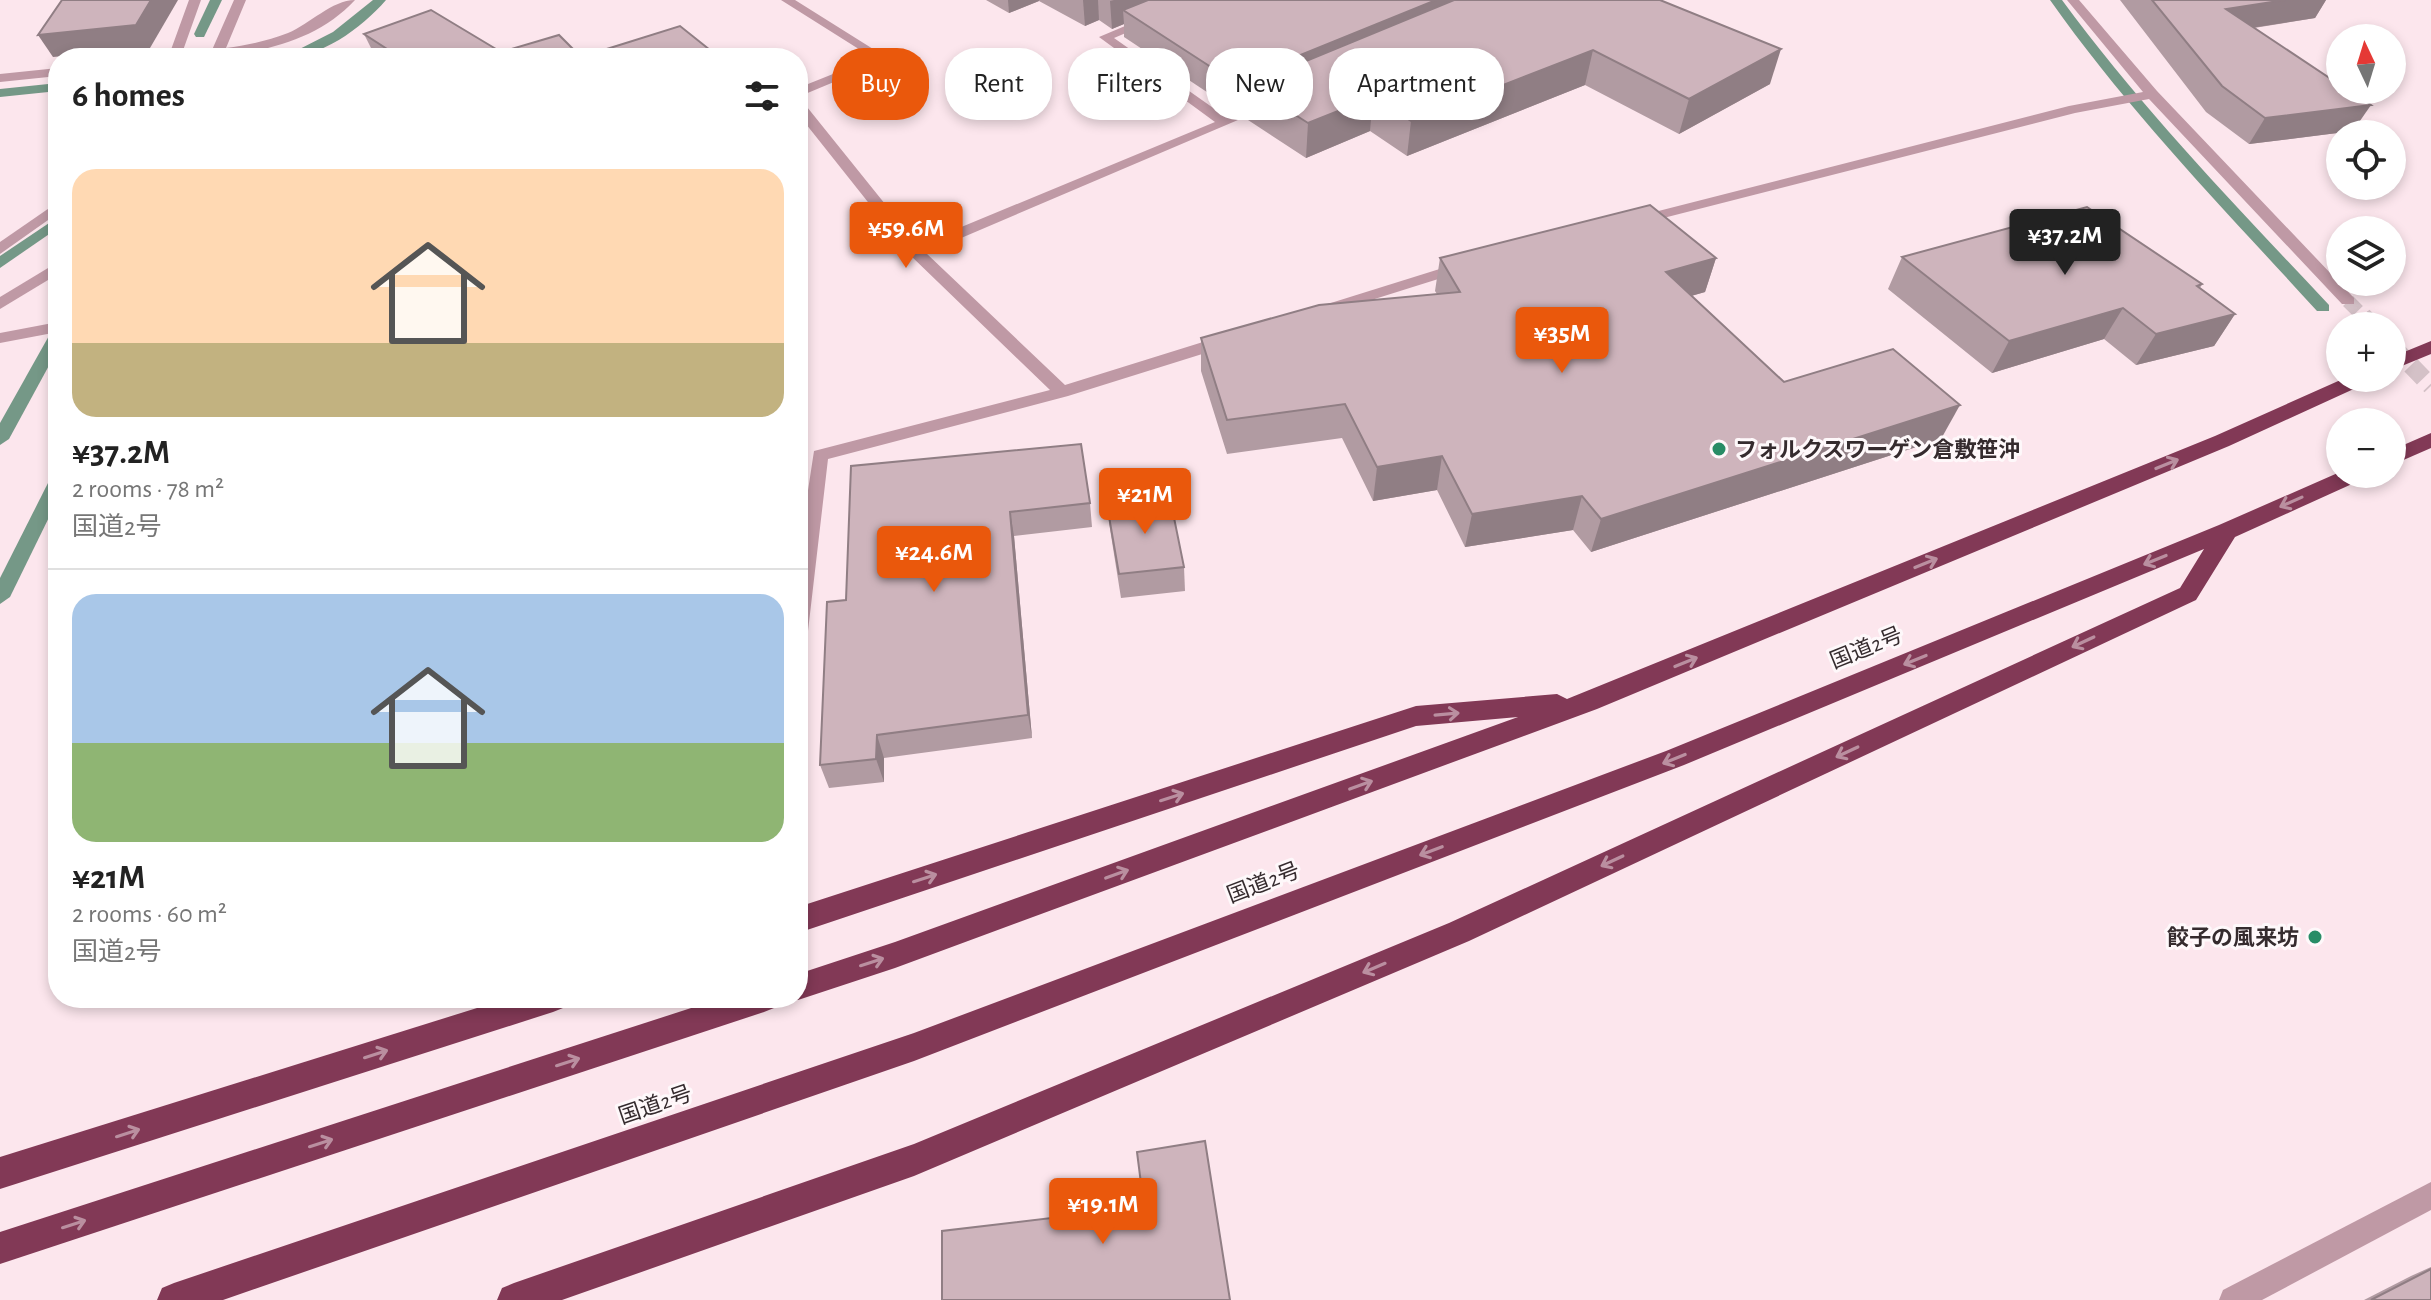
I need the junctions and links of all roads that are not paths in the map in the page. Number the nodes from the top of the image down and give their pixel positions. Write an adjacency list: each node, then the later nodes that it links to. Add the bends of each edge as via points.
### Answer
1 (195, 0): 7 (street)
2 (240, 0): 8 (street)
3 (349, 0): 9 (street, via 294,38)
4 (787, 0): 12 (street, via 883,59)
5 (2073, 0): 13 (street)
6 (1162, 16): 16 (street, via 1105,37)
7 (178, 48)
8 (219, 48)
9 (251, 48)
10 (48, 73): 11 (street)
11 (0, 78)
12 (808, 89)
13 (2147, 95): 18 (street); 23 (street)
14 (808, 118): 20 (street)
15 (1229, 120): 16 (street)
16 (1224, 122): 20 (street)
17 (48, 213): 19 (street)
18 (1615, 227)
19 (0, 249)
20 (915, 252): 31 (street)
21 (1478, 262): 25 (street)
22 (48, 273): 24 (street)
23 (2348, 301)
24 (0, 304)
25 (1314, 313)
26 (48, 328): 28 (street)
27 (1240, 336): 31 (street)
28 (0, 338)
29 (2431, 347): 30 (highway)
30 (2406, 358)
31 (1062, 392): 37 (street, via 820,455)
32 (2331, 392): 38 (highway, one-way to 32)
33 (2431, 440): 34 (highway)
34 (2406, 452)
35 (2326, 487): 36 (highway, 国道2号, one-way to 36)
36 (2227, 531): 46 (highway, 国道2号, one-way to 46, via 1675,758 944,1035); 47 (highway, one-way to 47, via 2188,594 1459,932 914,1160)
37 (808, 551)
38 (1588, 702): 39 (highway, one-way to 38, via 1416,716); 40 (highway, one-way to 38)
39 (808, 917)
40 (808, 984)
41 (521, 1008): 43 (highway, one-way to 41)
42 (733, 1008): 45 (highway, one-way to 42)
43 (0, 1173)
44 (2431, 1195): 48 (street)
45 (0, 1248)
46 (174, 1300)
47 (514, 1300)
48 (2233, 1300)

